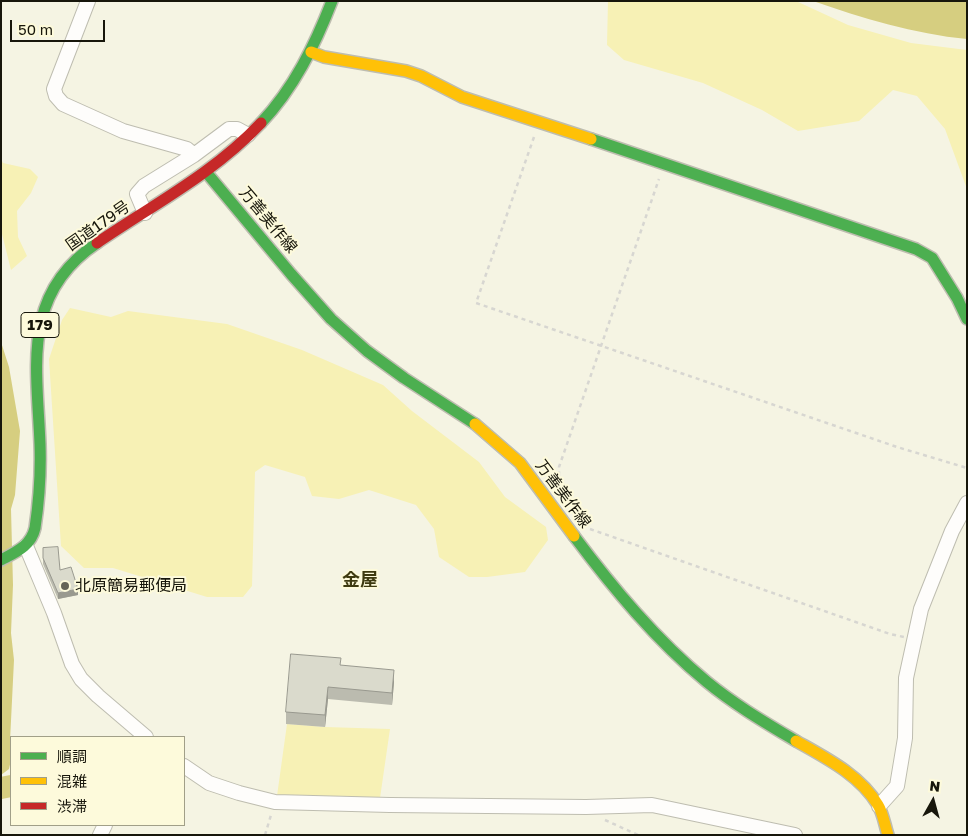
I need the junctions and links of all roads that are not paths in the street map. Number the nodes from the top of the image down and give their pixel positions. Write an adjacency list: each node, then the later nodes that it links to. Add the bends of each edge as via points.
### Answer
1 (88, 1): 5 (street, via 54,89 56,96 63,104 115,127 187,148)
2 (332, 1): 3 (main road, 国道179号 / 179)
3 (311, 52): 4 (main road, 国道179号 / 179, via 273,110); 8 (main road, via 406,71 462,97 916,249 932,258)
4 (248, 135): 5 (street, via 238,129 229,129); 6 (main road, 国道179号 / 179)
5 (194, 155): 7 (street, via 144,186 137,194)
6 (206, 172): 7 (main road, 国道179号 / 179); 14 (main road, 万善美作線, via 331,319 404,378 481,428 520,463 605,577 673,650 707,682 743,709 844,769)
7 (145, 212): 10 (main road, 国道179号 / 179, via 76,259 48,299 39,327 36,356 40,475 35,528 31,540)
8 (967, 319)
9 (967, 503): 14 (street, via 952,531 921,609 906,678 906,738 897,786)
10 (21, 548): 11 (main road); 12 (street, via 51,605 72,664 81,679)
11 (1, 560)
12 (145, 736)
13 (185, 767): 15 (street, via 209,782 275,802 586,807 652,805)
14 (879, 806): 16 (main road, 万善美作線)
15 (794, 835)
16 (888, 835)

